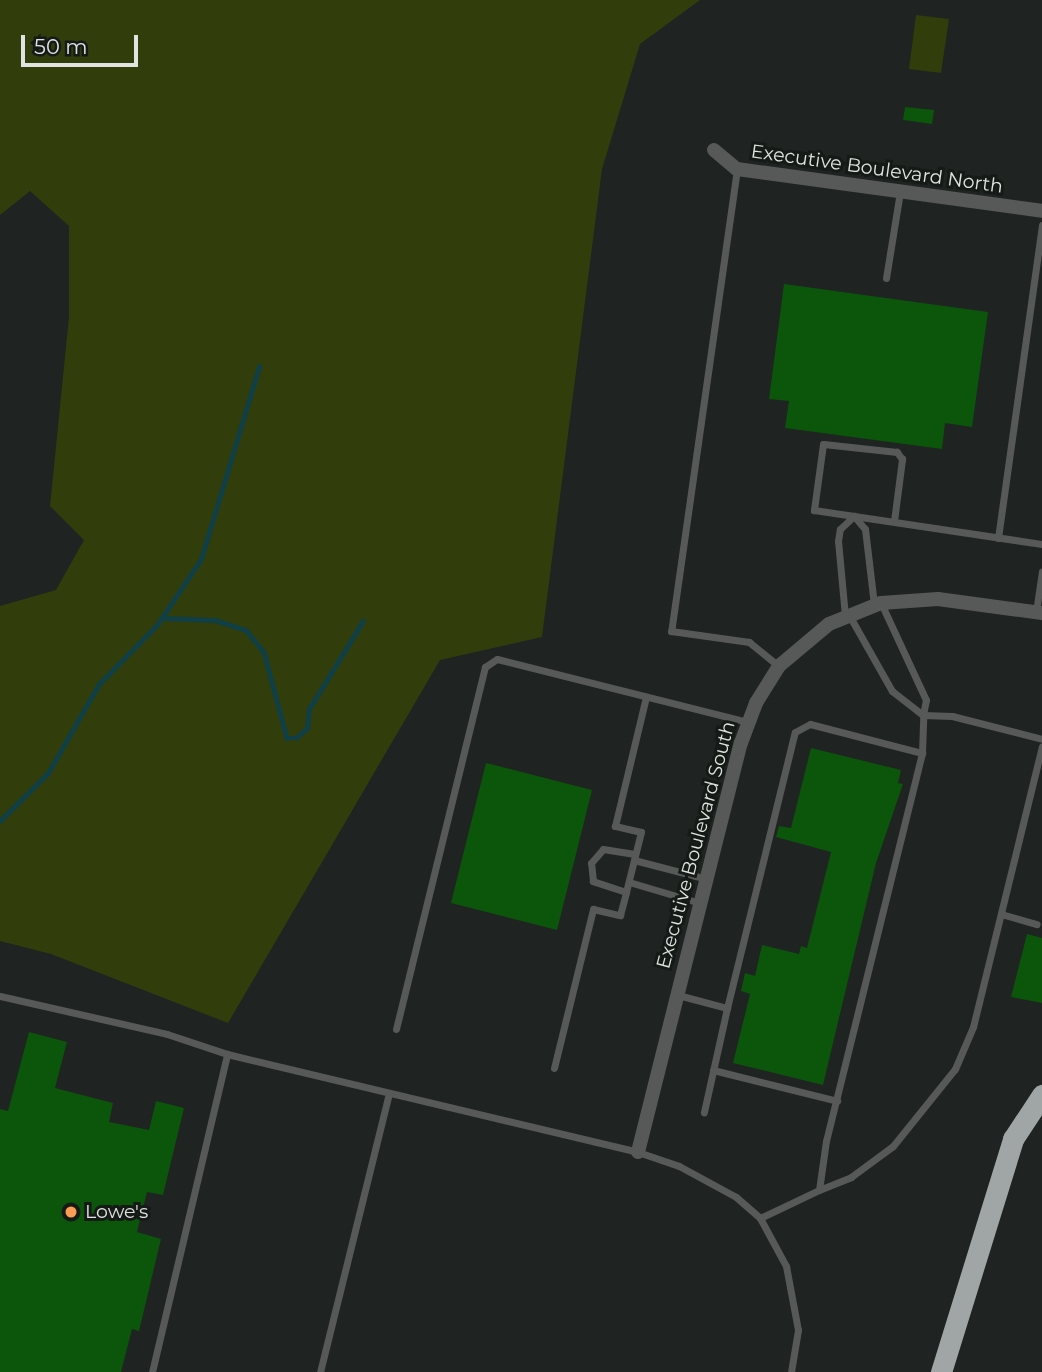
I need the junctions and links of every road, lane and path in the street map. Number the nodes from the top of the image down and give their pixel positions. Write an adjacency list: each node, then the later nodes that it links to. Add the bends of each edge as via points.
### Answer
1 (714, 150): 2 (street, Executive Boulevard North)
2 (737, 169): 3 (street, Executive Boulevard North); 15 (lane, via 671,631 748,642)
3 (900, 192): 4 (street, Executive Boulevard North); 6 (lane)
4 (1042, 211)
5 (1042, 225): 9 (lane)
6 (886, 278)
7 (854, 516): 8 (lane); 8 (lane, via 814,510 823,444 897,452 902,459); 12 (lane, via 865,529); 14 (lane, via 840,529 838,541)
8 (894, 521): 9 (lane)
9 (998, 538): 10 (lane)
10 (1042, 544)
11 (1042, 571): 13 (lane)
12 (878, 603): 13 (street, Executive Boulevard South, via 938,599); 14 (street, Executive Boulevard South); 17 (lane, via 926,700)
13 (1039, 613)
14 (847, 615): 15 (street, Executive Boulevard South, via 812,636); 17 (lane, via 892,691)
15 (779, 666): 18 (street, Executive Boulevard South)
16 (646, 697): 18 (lane); 22 (lane, via 615,826 641,832); 32 (lane, via 497,659 485,667)
17 (923, 715): 19 (lane, via 952,716); 21 (lane)
18 (747, 722): 23 (street, Executive Boulevard South)
19 (1042, 739)
20 (1042, 746): 27 (lane)
21 (922, 753): 31 (lane, via 810,724 795,732); 38 (lane)
22 (635, 857): 23 (lane); 24 (lane); 25 (lane, via 603,849 592,863 593,881)
23 (706, 879): 26 (street, Executive Boulevard South)
24 (629, 882): 25 (lane); 26 (lane)
25 (626, 892): 34 (lane, via 620,915 593,909)
26 (701, 903): 29 (street, Executive Boulevard South)
27 (1001, 914): 28 (lane); 41 (lane, via 973,1027 955,1069 893,1146 851,1177)
28 (1037, 924)
29 (677, 995): 31 (lane); 40 (street, Executive Boulevard South)
30 (0, 996): 33 (lane, via 167,1034)
31 (727, 1008): 35 (lane)
32 (396, 1029)
33 (227, 1054): 36 (lane); 43 (lane)
34 (554, 1069)
35 (713, 1070): 38 (lane); 39 (lane)
36 (389, 1093): 40 (lane); 44 (lane)
37 (1042, 1096): 46 (highway, via 1013,1139)
38 (837, 1101): 41 (lane)
39 (704, 1112)
40 (638, 1152): 42 (lane, via 679,1166 736,1197)
41 (819, 1190): 42 (lane)
42 (760, 1218): 45 (lane, via 786,1266 796,1302 798,1330)
43 (152, 1372)
44 (320, 1372)
45 (791, 1372)
46 (941, 1372)

